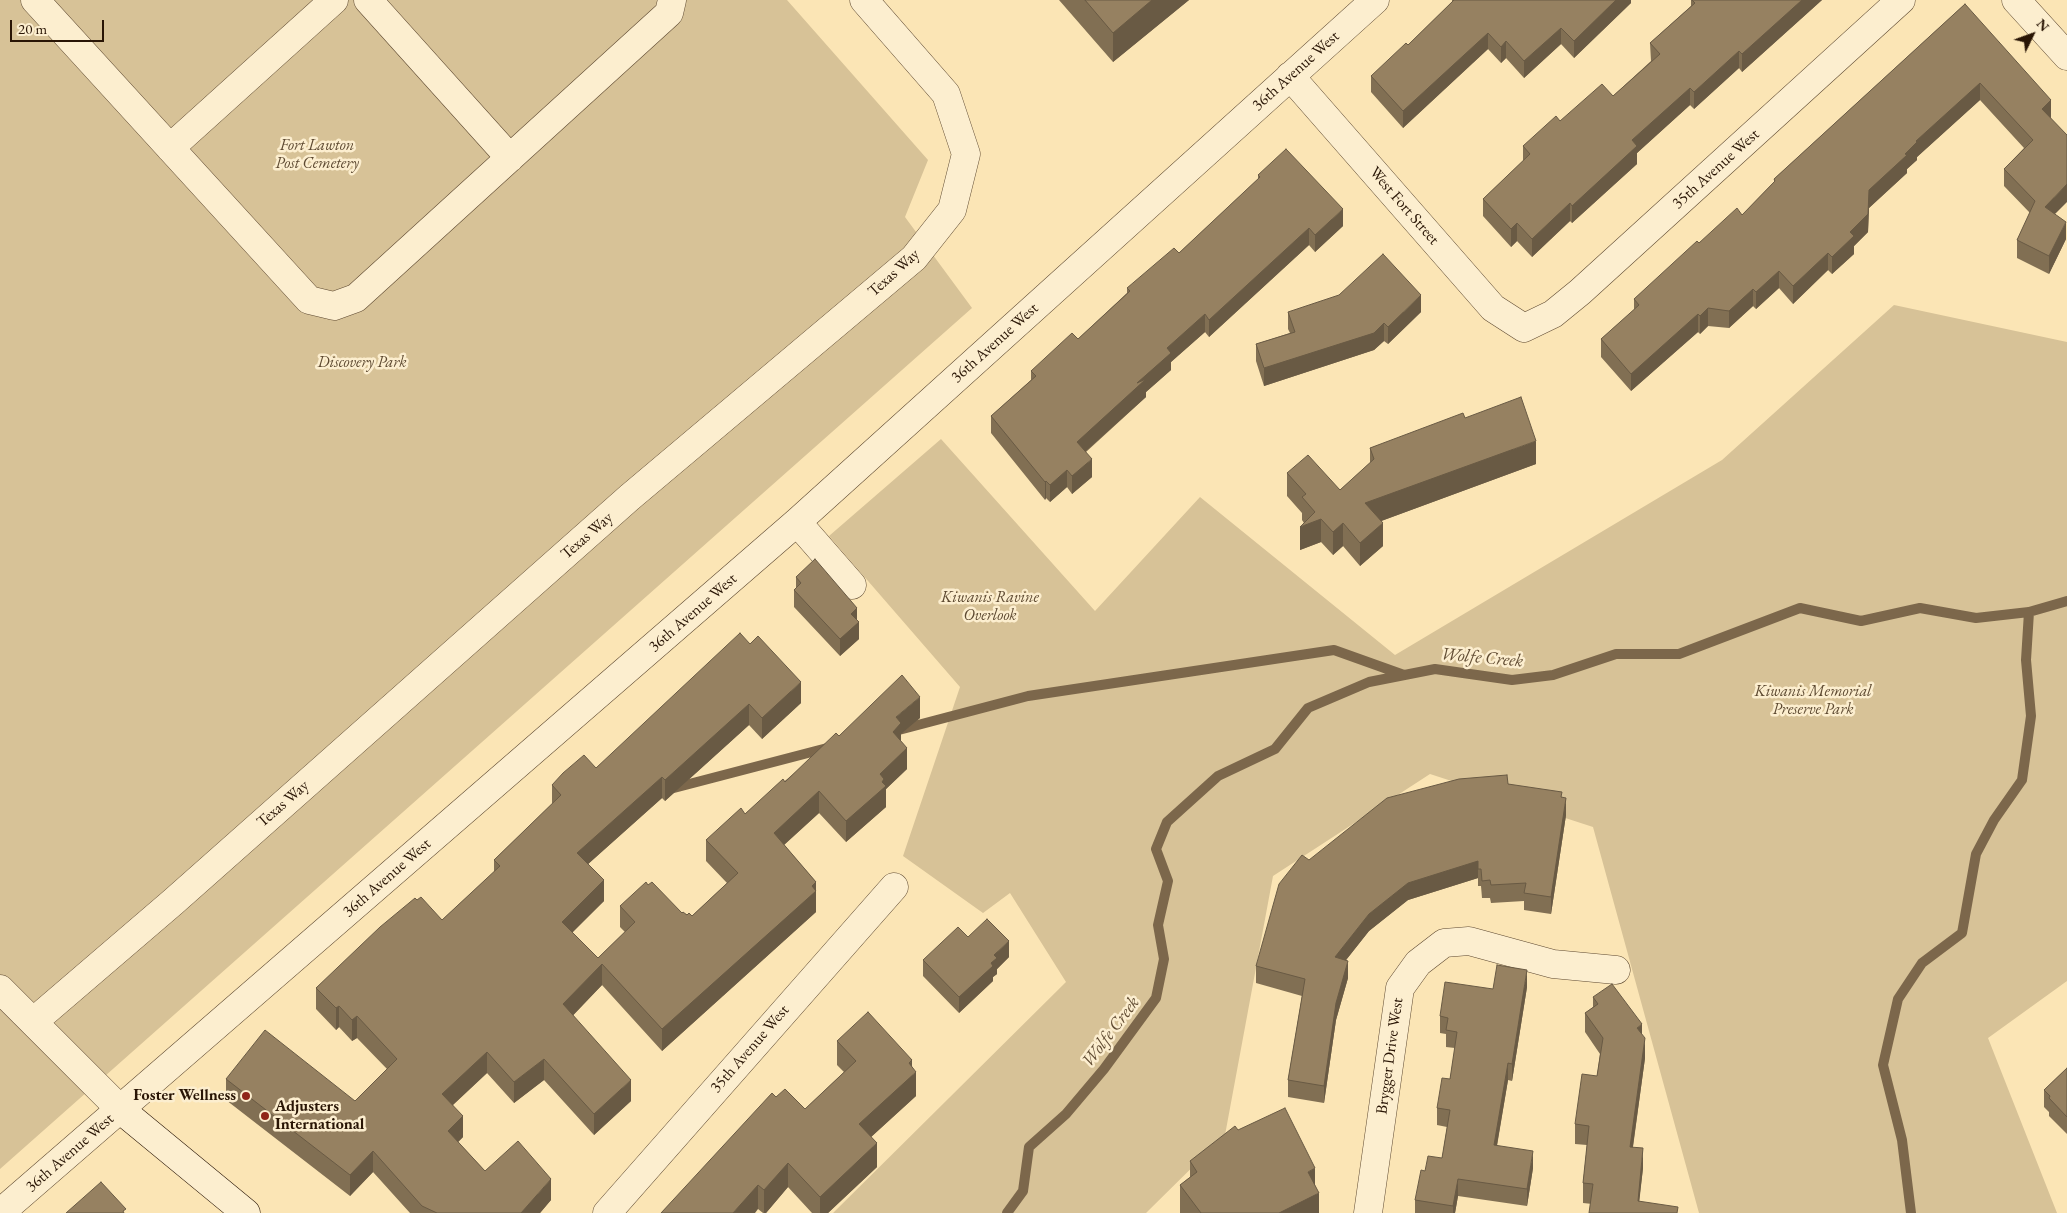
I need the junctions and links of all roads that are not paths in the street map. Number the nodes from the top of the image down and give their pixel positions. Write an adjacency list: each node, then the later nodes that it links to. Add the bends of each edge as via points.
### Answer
1 (35, 0): 11 (street)
2 (334, 0): 11 (street)
3 (368, 0): 12 (street)
4 (672, 0): 12 (street, via 669,13)
5 (864, 0): 19 (street, Texas Way, via 946,94 966,154 952,210 914,258 630,498)
6 (1375, 0): 10 (street, 36th Avenue West)
7 (1901, 0): 13 (street, 35th Avenue West, via 1580,292 1552,314)
8 (2016, 0): 9 (street)
9 (2067, 56)
10 (1290, 76): 13 (street, West Fort Street, via 1493,308); 14 (street, 36th Avenue West)
11 (170, 148): 12 (street, via 309,300 334,306 356,298)
12 (510, 158)
13 (1524, 328)
14 (797, 522): 15 (street); 20 (street, 36th Avenue West)
15 (852, 585)
16 (894, 887): 23 (street, 35th Avenue West)
17 (1616, 970): 24 (street, Brygger Drive West, via 1553,964 1469,941 1444,943 1418,963 1400,988)
18 (0, 989): 19 (street)
19 (33, 1022): 20 (street)
20 (121, 1110): 21 (street, 36th Avenue West); 22 (street)
21 (0, 1213)
22 (246, 1213)
23 (607, 1213)
24 (1368, 1213)

